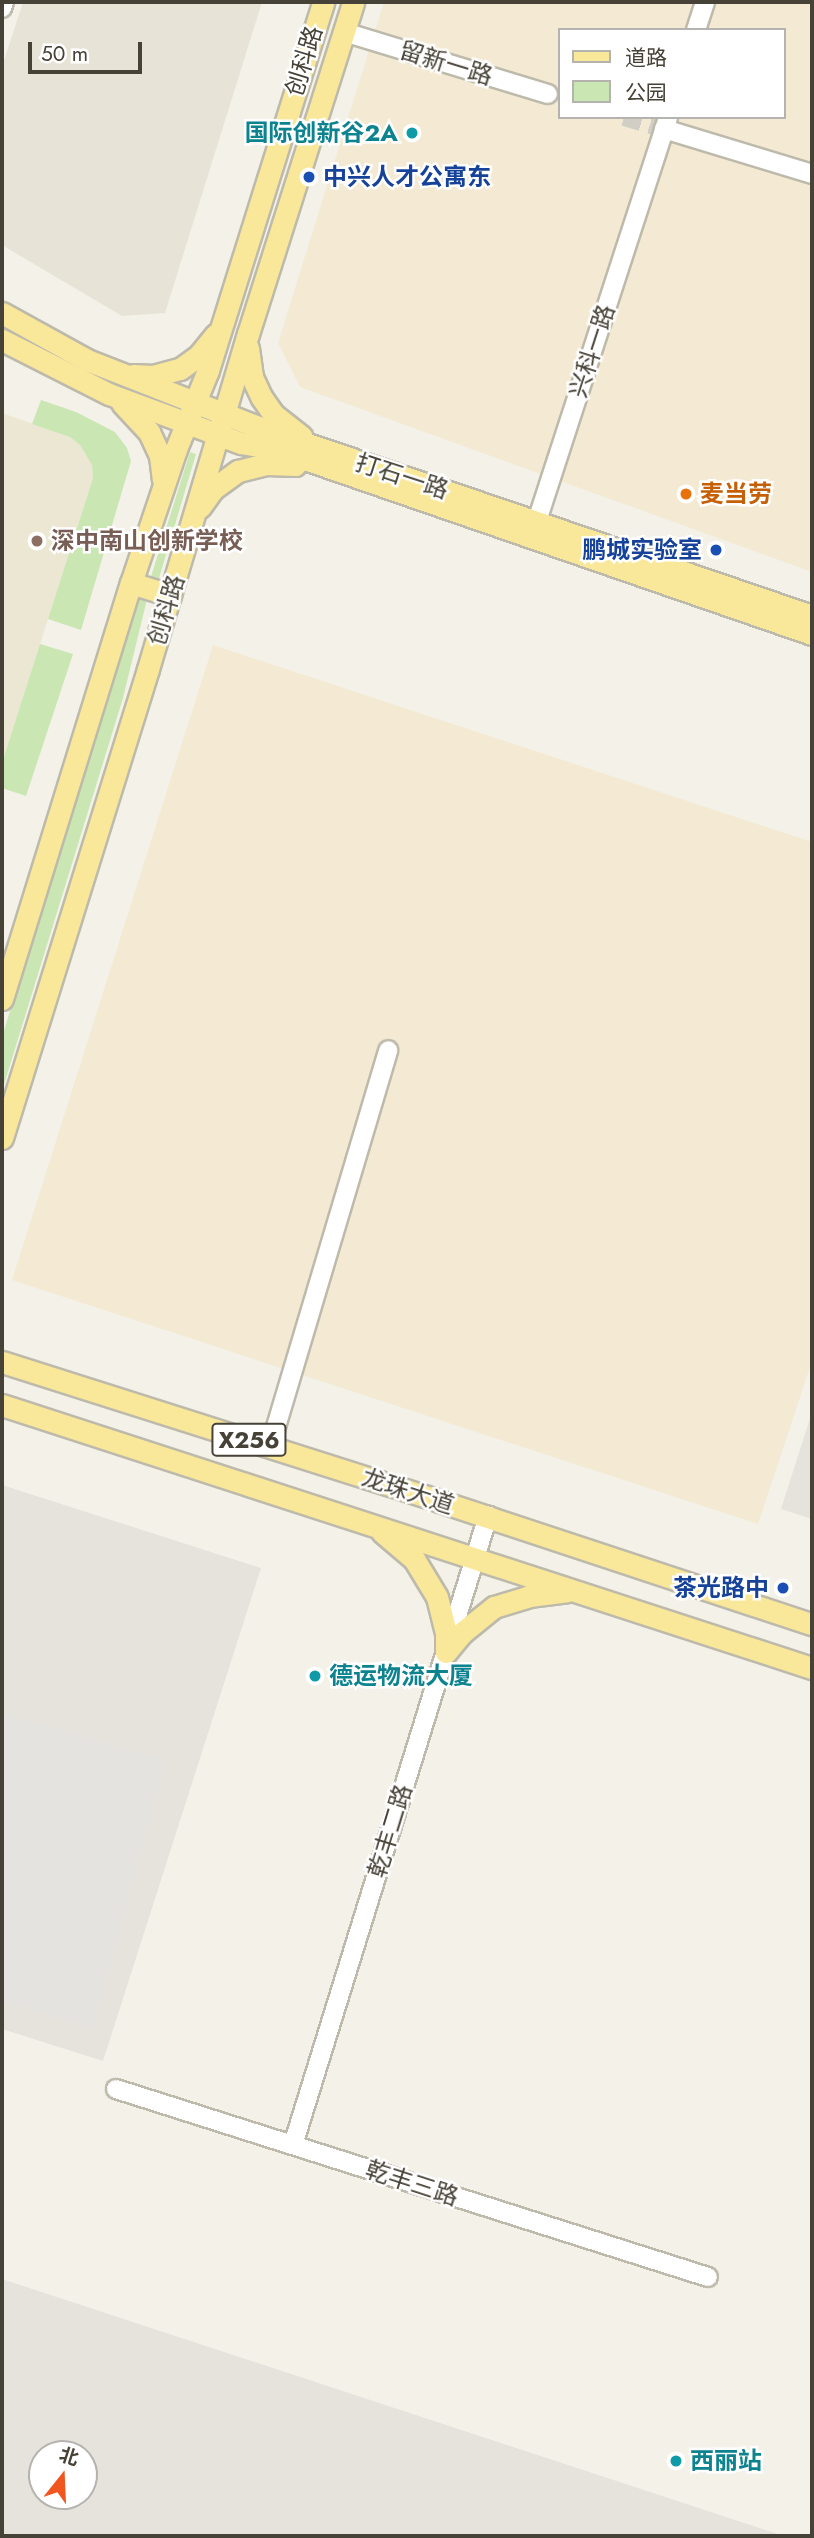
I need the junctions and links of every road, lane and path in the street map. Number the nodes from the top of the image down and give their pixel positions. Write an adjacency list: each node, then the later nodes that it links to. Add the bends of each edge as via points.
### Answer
1 (4, 2): 5 (street)
2 (323, 2): 12 (main road, 创科路)
3 (353, 2): 7 (main road, 创科路)
4 (705, 2): 6 (street)
5 (2, 8)
6 (697, 28)
7 (344, 32): 8 (street, 留新一路); 13 (main road, 创科路)
8 (548, 94)
9 (666, 123): 10 (street); 24 (street, 兴科一路)
10 (812, 174)
11 (2, 313): 15 (main road, 打石一路)
12 (223, 321): 15 (main road, via 206,348 180,369 143,376); 17 (main road, 创科路)
13 (248, 334): 18 (main road, 创科路); 19 (main road, via 250,366 262,398 281,422)
14 (2, 340): 16 (main road, 打石一路)
15 (109, 369): 17 (main road, 打石一路)
16 (109, 394): 17 (main road, 打石一路); 21 (main road, via 133,411 149,432 162,464)
17 (192, 413): 18 (main road, 打石一路); 21 (main road, 创科路)
18 (221, 424): 19 (main road, 打石一路); 20 (main road, 打石一路, via 240,443); 23 (main road, 创科路)
19 (317, 447): 24 (main road, 打石一路)
20 (276, 449): 22 (main road, 打石一路); 23 (main road, via 295,465 266,464 239,471 214,489)
21 (163, 488): 25 (main road, 创科路)
22 (471, 516): 24 (street); 28 (main road, 打石一路)
23 (193, 517): 26 (main road, 创科路)
24 (537, 521): 27 (main road, 打石一路)
25 (131, 583): 26 (main road); 29 (main road, 创科路)
26 (170, 595): 31 (main road, 创科路)
27 (812, 616)
28 (812, 634)
29 (2, 999)
30 (388, 1050): 36 (street)
31 (2, 1134)
32 (2, 1354): 34 (main road)
33 (2, 1362): 34 (main road, 龙珠大道 / X256)
34 (24, 1370): 36 (main road, 龙珠大道 / X256)
35 (6, 1408): 38 (main road, 龙珠大道 / X256)
36 (270, 1447): 37 (main road, 龙珠大道 / X256)
37 (488, 1516): 39 (street, 乾丰二路); 41 (main road, 龙珠大道 / X256)
38 (369, 1522): 39 (main road, 龙珠大道 / X256); 42 (main road, via 397,1543 427,1578 444,1618)
39 (475, 1557): 40 (main road, 龙珠大道 / X256); 42 (street, 乾丰二路)
40 (576, 1591): 42 (main road, via 529,1596 495,1607); 43 (main road, 龙珠大道 / X256)
41 (812, 1624)
42 (446, 1652): 45 (street, 乾丰二路)
43 (808, 1668)
44 (116, 2089): 45 (street, 乾丰三路)
45 (293, 2145): 46 (street, 乾丰三路)
46 (708, 2277)

